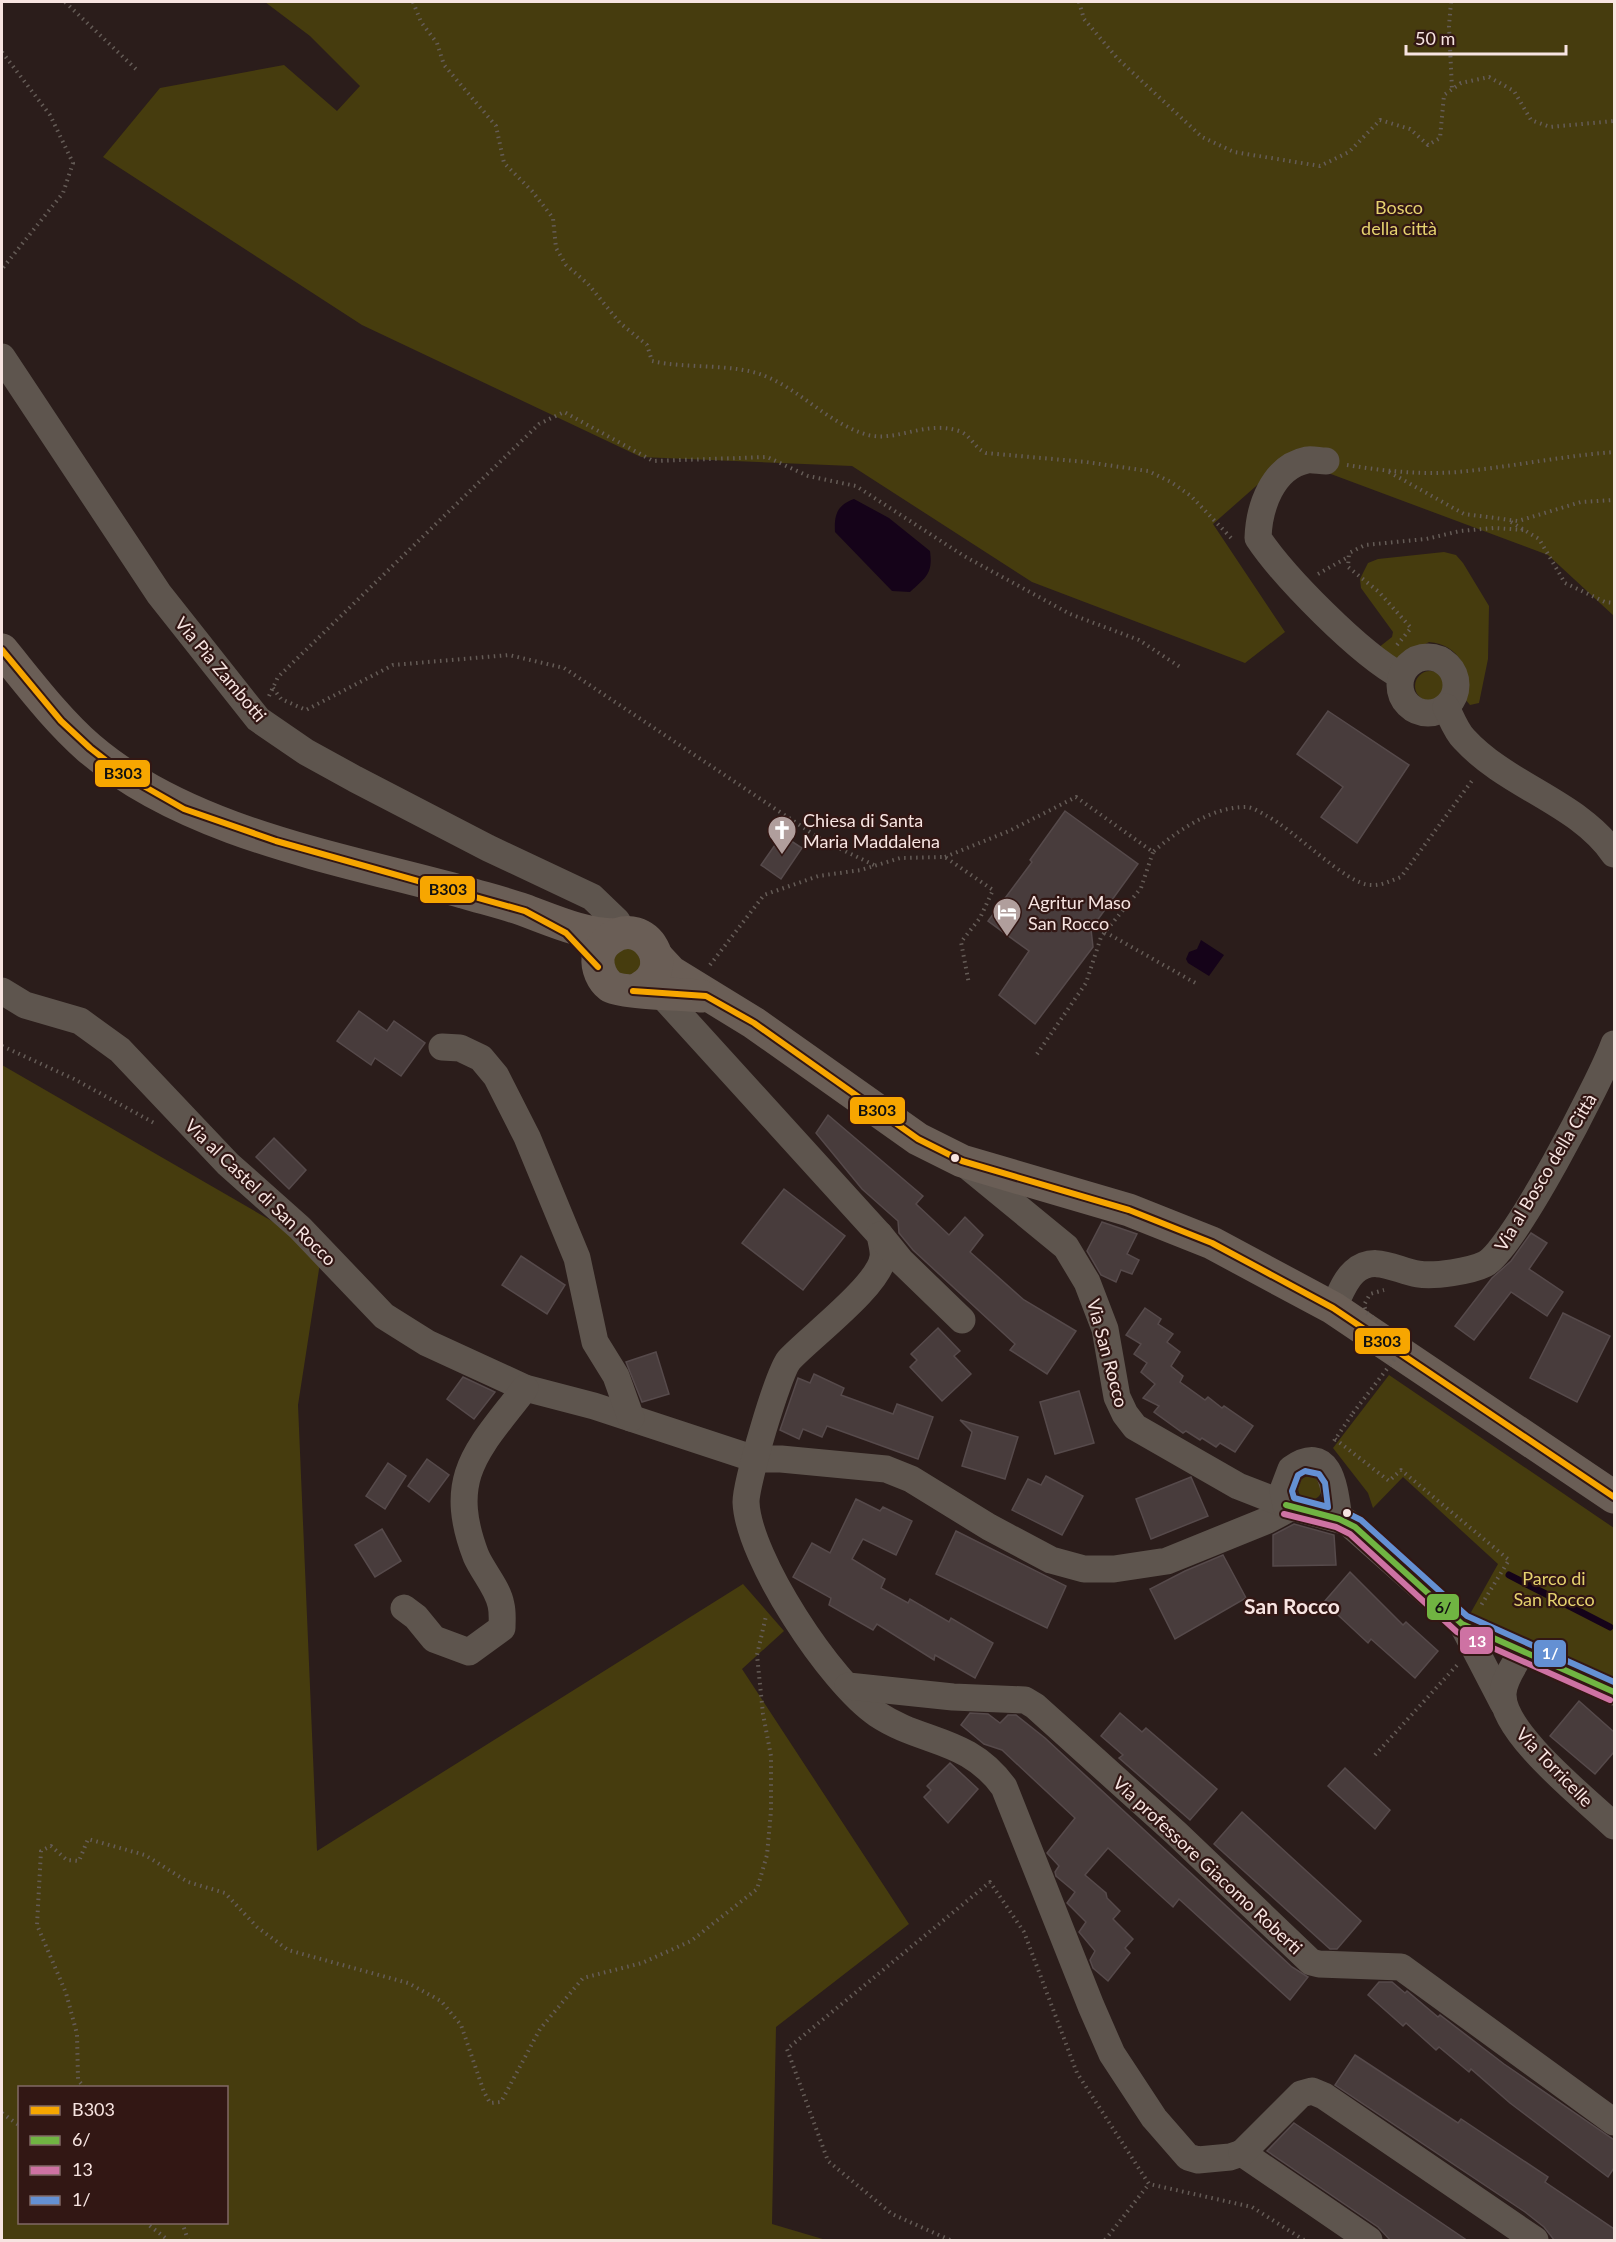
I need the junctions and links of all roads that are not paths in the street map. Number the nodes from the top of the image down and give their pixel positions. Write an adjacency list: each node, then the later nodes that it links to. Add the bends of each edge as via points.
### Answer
1 (2, 357): 8 (street, Via Pia Zambotti, via 159,594 258,719 306,753 488,848 592,897 617,921)
2 (1326, 461): 4 (street, via 1307,460 1286,470 1268,491 1258,515 1258,538 1308,594)
3 (2, 650): 7 (main road, via 61,721 90,748 126,776 184,809 276,841 503,903)
4 (1392, 671): 5 (street, via 1401,695 1414,710 1433,713); 5 (street, via 1423,658 1442,661 1456,685)
5 (1446, 707): 6 (street, via 1462,738 1487,761 1579,818 1598,833)
6 (1614, 854)
7 (555, 922): 8 (main road, via 595,935); 10 (main road)
8 (619, 934): 9 (main road, via 641,936 654,948); 10 (main road, via 601,949)
9 (657, 957): 12 (main road, via 655,974); 13 (main road, via 671,972)
10 (598, 967): 12 (main road, via 614,989)
11 (2, 991): 21 (street, Via al Castel di San Rocco, via 25,1005 80,1021 120,1050 228,1164 300,1228 384,1316 437,1348)
12 (646, 991): 13 (main road); 14 (street)
13 (704, 994): 14 (street); 17 (main road, via 754,1023 918,1139)
14 (701, 1037): 18 (street)
15 (1614, 1044): 19 (street, Via al Bosco della Città, via 1584,1111 1498,1255 1471,1270 1420,1275 1376,1262 1363,1266 1352,1274)
16 (442, 1047): 22 (street, via 460,1048 481,1058 496,1076 527,1137 577,1258 595,1342 616,1376)
17 (962, 1161): 19 (main road, via 1129,1210 1212,1243); 25 (street, Via San Rocco, via 1066,1247 1087,1282 1105,1329 1117,1397 1135,1427 1238,1486)
18 (880, 1235): 20 (street); 23 (street, via 884,1258 874,1276 826,1328 788,1361)
19 (1333, 1308): 24 (main road)
20 (962, 1320)
21 (525, 1388): 22 (street, Via al Castel di San Rocco); 27 (street, via 485,1438 470,1464 463,1513 477,1557 501,1604 502,1628 469,1652 434,1639)
22 (631, 1418): 23 (street, Via al Castel di San Rocco)
23 (754, 1460): 25 (street, Via al Castel di San Rocco, via 886,1469 911,1479 1051,1560 1084,1569 1167,1561 1268,1520); 30 (street, via 746,1500 748,1523 773,1583)
24 (1614, 1497)
25 (1289, 1506): 26 (street, Via San Rocco); 26 (street, via 1282,1490 1291,1470 1304,1462 1317,1463 1334,1480)
26 (1339, 1519): 28 (street, Via San Rocco, via 1356,1527)
27 (404, 1608)
28 (1468, 1635): 29 (street, Via San Rocco); 32 (street, Via Torricelle)
29 (1522, 1652): 31 (street, Via San Rocco); 32 (street, via 1503,1688)
30 (848, 1686): 34 (street, Via professore Giacomo Roberti, via 1024,1700 1035,1706 1311,1962 1401,1967); 35 (street, via 877,1714 951,1744 995,1774 1004,1787 1112,2054 1154,2118 1188,2157 1198,2160)
31 (1614, 1692)
32 (1503, 1703): 33 (street, Via Torricelle, via 1509,1717 1539,1755)
33 (1614, 1826)
34 (1614, 2122)
35 (1242, 2153): 36 (street); 37 (street, via 1301,2094 1312,2091)
36 (1369, 2241)
37 (1535, 2241)

